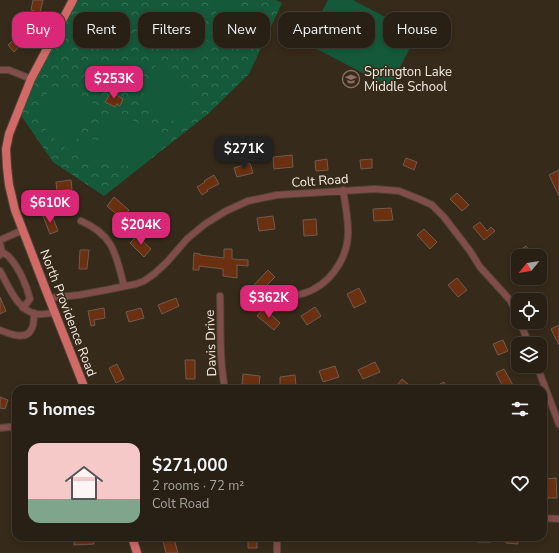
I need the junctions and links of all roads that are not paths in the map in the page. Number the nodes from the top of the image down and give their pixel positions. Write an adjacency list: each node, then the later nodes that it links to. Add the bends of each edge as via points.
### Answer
1 (74, 0): 3 (main road, North Providence Road)
2 (0, 70): 3 (street, via 9,70)
3 (31, 79): 6 (main road, North Providence Road, via 9,134 6,149 9,185)
4 (343, 190): 11 (street, Colt Road, via 277,195 248,201 205,224 187,238 167,262 144,281); 13 (street, via 348,230 342,257 335,272 314,290); 15 (street, Colt Road, via 400,191 432,205)
5 (81, 222): 11 (street, via 92,226 106,237 118,261)
6 (23, 230): 7 (street); 14 (main road, North Providence Road)
7 (0, 240)
8 (0, 244): 9 (street)
9 (1, 254): 16 (street, via 9,257 28,289 30,299)
10 (0, 271): 16 (street)
11 (124, 286): 14 (street, Colt Road)
12 (220, 296): 22 (street, Davis Drive)
13 (294, 296)
14 (49, 298): 18 (main road, North Providence Road)
15 (511, 302)
16 (23, 308): 17 (street)
17 (34, 313): 18 (street); 19 (street, via 32,329 22,336)
18 (55, 313): 21 (main road, North Providence Road)
19 (0, 330)
20 (540, 373): 23 (street)
21 (83, 385)
22 (224, 385)
23 (544, 385)
24 (547, 392): 25 (street)
25 (559, 424)
26 (12, 427): 27 (street)
27 (0, 428)
28 (547, 518): 29 (street)
29 (559, 519)
30 (133, 541): 32 (main road)
31 (277, 541): 33 (street)
32 (137, 553)
33 (277, 553)

